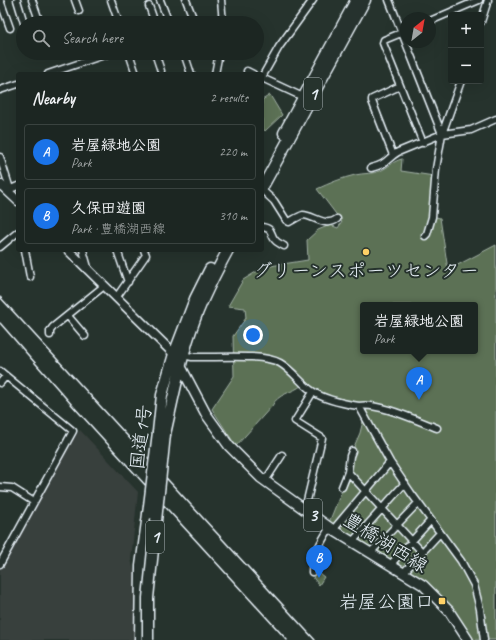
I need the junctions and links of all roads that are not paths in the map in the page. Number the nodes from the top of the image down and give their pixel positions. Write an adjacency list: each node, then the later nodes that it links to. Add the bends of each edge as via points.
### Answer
1 (0, 0): 27 (street)
2 (17, 0): 18 (street)
3 (32, 0): 19 (street)
4 (75, 0): 16 (street)
5 (111, 0): 20 (street)
6 (160, 0): 22 (street)
7 (186, 0): 23 (street)
8 (222, 0): 24 (street)
9 (313, 0): 40 (street, via 279,47)
10 (356, 0): 46 (highway, 1)
11 (365, 0): 55 (highway, 1)
12 (389, 0): 26 (street)
13 (479, 0): 25 (street)
14 (488, 0): 17 (street)
15 (149, 6): 21 (street)
16 (79, 11)
17 (484, 13)
18 (22, 16)
19 (38, 16)
20 (117, 16)
21 (153, 16)
22 (166, 16)
23 (192, 16)
24 (222, 16)
25 (436, 18)
26 (400, 23)
27 (10, 28)
28 (400, 34): 44 (street, via 384,40 383,43)
29 (410, 48): 48 (street)
30 (89, 60): 36 (street)
31 (131, 60): 37 (street)
32 (157, 60): 35 (street)
33 (186, 60): 38 (street)
34 (218, 60): 39 (street)
35 (161, 71)
36 (54, 72)
37 (135, 72)
38 (189, 72)
39 (215, 72)
40 (264, 74)
41 (264, 79): 46 (street)
42 (460, 84): 48 (street)
43 (16, 85): 45 (street)
44 (400, 86): 49 (street); 50 (street, via 372,99)
45 (0, 90)
46 (303, 97): 53 (highway, 1)
47 (496, 119): 48 (street, via 471,130)
48 (442, 134): 49 (street); 63 (street, via 432,217 428,234)
49 (423, 143): 50 (street)
50 (394, 155): 52 (street, via 386,163)
51 (0, 157): 57 (street)
52 (371, 168)
53 (264, 170)
54 (0, 184): 57 (main road)
55 (264, 185)
56 (16, 187): 57 (street)
57 (9, 190): 59 (main road)
58 (264, 191): 60 (street, via 289,222 303,216 324,222 333,222)
59 (16, 199)
60 (337, 219)
61 (264, 227): 65 (street, via 271,230 274,239)
62 (16, 234): 64 (street)
63 (425, 236)
64 (1, 246)
65 (284, 246)
66 (25, 252): 74 (street)
67 (70, 252): 73 (main road)
68 (84, 252): 73 (street)
69 (118, 252): 75 (street)
70 (145, 252): 75 (street, via 146,255)
71 (220, 252): 81 (highway, 国道1号 / 1, via 195,298)
72 (227, 252): 81 (highway, 国道1号 / 1)
73 (89, 272): 76 (main road)
74 (30, 277)
75 (128, 282): 77 (street)
76 (104, 286): 77 (main road); 78 (street)
77 (116, 298): 81 (main road)
78 (68, 316): 79 (street, via 53,327); 80 (street)
79 (50, 335)
80 (85, 336)
81 (179, 354): 82 (highway, 国道1号 / 1); 86 (street, via 207,358 228,356 273,360 280,363); 89 (highway, 国道1号 / 1, via 162,395)
82 (181, 366): 89 (highway, 国道1号 / 1); 94 (main road, 豊橋湖西線 / 3, via 206,414 229,446)
83 (0, 371): 84 (street)
84 (6, 376): 85 (street); 99 (street, via 73,431)
85 (0, 383)
86 (313, 392): 87 (street); 101 (street, via 295,421 322,438)
87 (359, 406): 88 (street, via 377,406); 92 (street)
88 (437, 428)
89 (162, 433): 115 (highway, 国道1号 / 1, bridge, via 141,566); 116 (highway, 国道1号 / 1, bridge, via 148,598)
90 (352, 451): 93 (street)
91 (282, 455): 94 (street)
92 (390, 462): 95 (street); 98 (street)
93 (348, 472): 97 (street); 98 (street)
94 (265, 481): 101 (main road, 豊橋湖西線 / 3)
95 (405, 483): 100 (street); 102 (street)
96 (0, 487): 99 (street, via 12,488)
97 (342, 487)
98 (365, 491): 102 (street); 105 (street)
99 (34, 502): 111 (street)
100 (418, 503): 103 (street); 104 (street)
101 (305, 509): 105 (main road, 豊橋湖西線 / 3)
102 (382, 509): 104 (street); 107 (street)
103 (431, 520): 106 (street); 108 (street)
104 (397, 525): 108 (street); 109 (street)
105 (331, 528): 107 (main road, 豊橋湖西線 / 3); 113 (street, via 314,555)
106 (440, 533): 110 (street); 118 (street, via 474,584)
107 (353, 541): 109 (main road, 豊橋湖西線 / 3)
108 (412, 541): 110 (street); 112 (street)
109 (371, 552): 112 (main road, 豊橋湖西線 / 3)
110 (422, 552): 114 (street)
111 (0, 564)
112 (391, 564): 114 (main road, 豊橋湖西線 / 3)
113 (312, 572)
114 (404, 572): 117 (main road, 豊橋湖西線 / 3, via 423,585 449,611)
115 (140, 640)
116 (148, 640)
117 (468, 640)
118 (484, 640)

